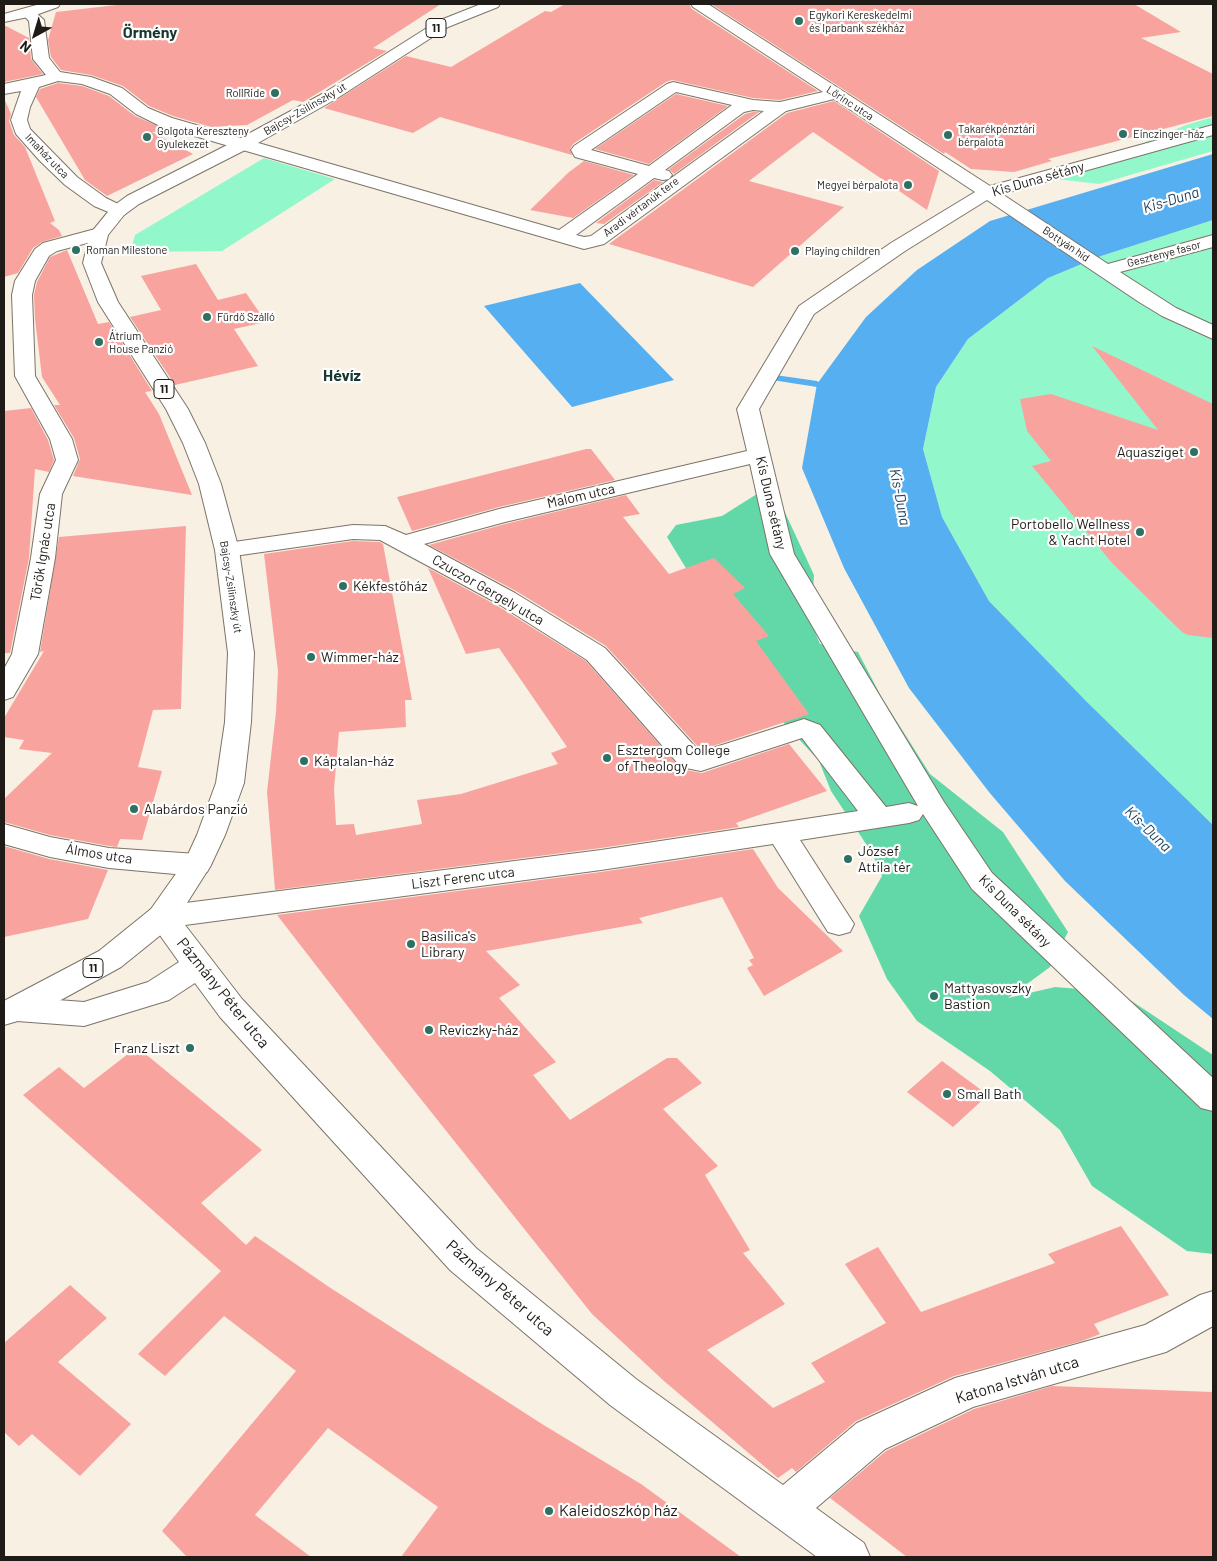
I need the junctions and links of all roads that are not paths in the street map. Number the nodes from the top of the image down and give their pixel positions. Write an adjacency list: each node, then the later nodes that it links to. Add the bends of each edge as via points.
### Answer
1 (53, 4): 5 (street)
2 (493, 4): 4 (street, 11)
3 (698, 4): 10 (street, Lőrinc utca)
4 (474, 6): 14 (street, Bajcsy-Zsilinszky út / 11, via 330,96)
5 (28, 13): 6 (street); 7 (street, via 36,20 41,59)
6 (4, 18)
7 (55, 76): 8 (street); 14 (street, via 85,80 116,91 166,122)
8 (32, 84): 9 (street); 18 (street, Imaház utca, via 19,120 22,130 72,181)
9 (4, 88)
10 (836, 94): 12 (street, Aradi vértanúk tere); 17 (street, Lőrinc utca)
11 (753, 105): 12 (street, Aradi vértanúk tere); 15 (street, Aradi vértanúk tere, via 740,108); 15 (street, Aradi vértanúk tere, via 673,87 580,150 581,153)
12 (780, 107): 16 (street, Aradi vértanúk tere)
13 (1213, 130): 17 (street, Kis Duna sétány)
14 (243, 144): 18 (street, Bajcsy-Zsilinszky út / 11, via 133,200); 20 (street)
15 (650, 171): 16 (street); 20 (street, Aradi vértanúk tere)
16 (679, 179): 20 (street, Aradi vértanúk tere, via 597,240 584,243)
17 (996, 197): 23 (street, Bottyán híd, via 1129,287 1169,312); 24 (street, Kis Duna sétány, via 898,248 806,310 748,409)
18 (118, 211): 19 (street, Bajcsy-Zsilinszky út / 11)
19 (99, 234): 26 (street, Bajcsy-Zsilinszky út / 11, via 92,263 108,302 177,409 194,443 210,484); 27 (street, Török Ignác utca, via 50,247 42,253 27,277 22,295 25,376 61,438 68,460 51,494 25,654)
20 (562, 236)
21 (1213, 241): 22 (street, Gesztenye fasor)
22 (1114, 268)
23 (1213, 333)
24 (759, 455): 25 (street, Malom utca, via 499,516); 37 (street, Kis Duna sétány, via 782,554 934,809 982,881)
25 (405, 542): 26 (street, Czuczor Gergely utca, via 385,532 353,532); 29 (street, Czuczor Gergely utca, via 506,598 596,654 692,760 701,762 804,728 811,732)
26 (227, 550): 32 (street, Bajcsy-Zsilinszky út / 11, via 241,654 238,722 230,783)
27 (4, 691)
28 (909, 813): 29 (street)
29 (879, 818): 30 (street)
30 (771, 833): 33 (street, Liszt Ferenc utca, via 601,860); 34 (street)
31 (4, 834): 32 (street, Álmos utca, via 109,858)
32 (197, 865): 33 (street, Bajcsy-Zsilinszky út / 11)
33 (162, 918): 35 (street, Pázmány Péter utca); 36 (street, 11, via 110,959)
34 (839, 924)
35 (198, 966): 36 (street, via 158,991 84,1014); 39 (street, Pázmány Péter utca, via 242,1020 463,1259 623,1392)
36 (10, 1011)
37 (1213, 1098)
38 (1213, 1308): 39 (street, Katona István utca, via 1152,1340 968,1391 871,1436)
39 (784, 1510): 40 (street, Pázmány Péter utca)
40 (850, 1557)

